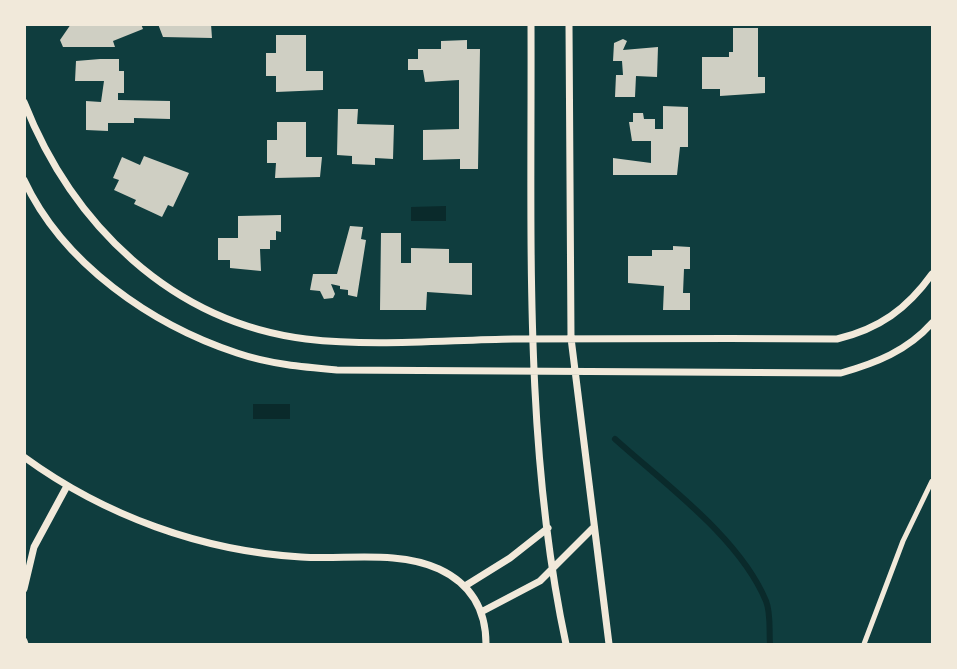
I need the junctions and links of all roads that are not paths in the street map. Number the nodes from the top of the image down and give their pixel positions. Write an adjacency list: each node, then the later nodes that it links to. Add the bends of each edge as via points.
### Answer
1 (531, 24): 8 (street)
2 (569, 24): 7 (street)
3 (24, 102): 8 (street, via 41,144 71,194 111,242 159,282 200,305 248,325 305,338)
4 (24, 180): 9 (street, via 63,237 100,277 196,338 289,366)
5 (933, 274): 7 (street, via 892,317 867,332 837,339)
6 (933, 323): 10 (street, via 918,339 887,357 841,373)
7 (572, 338): 8 (street); 10 (street)
8 (532, 339): 9 (street)
9 (533, 370): 10 (street); 15 (street)
10 (574, 370): 14 (street)
11 (24, 457): 13 (street)
12 (933, 481): 23 (lane, via 903,541)
13 (68, 485): 17 (street, via 131,518 219,546 284,556 412,561 438,569); 18 (street, via 34,547)
14 (594, 527): 16 (street); 22 (street)
15 (548, 528): 16 (street); 17 (street)
16 (553, 569): 19 (street, via 540,581); 21 (street)
17 (465, 586): 19 (street)
18 (24, 589)
19 (483, 611): 20 (street)
20 (485, 645)
21 (566, 645)
22 (609, 645)
23 (864, 645)

